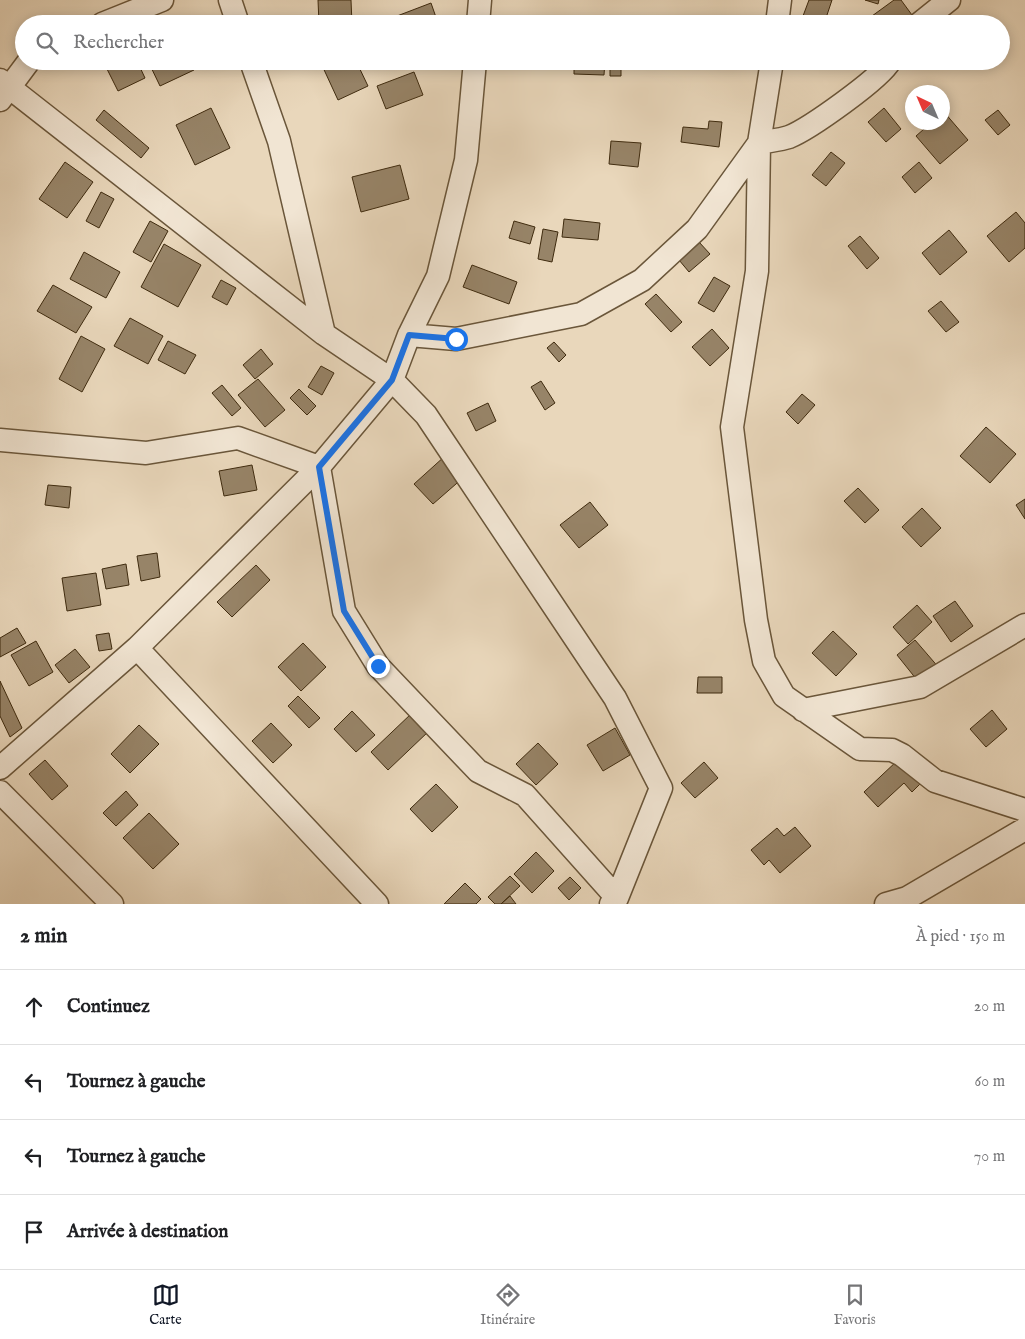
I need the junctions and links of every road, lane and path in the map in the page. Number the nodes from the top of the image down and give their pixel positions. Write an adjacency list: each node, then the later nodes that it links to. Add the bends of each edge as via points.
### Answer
1 (162, 0): 6 (street)
2 (230, 0): 7 (street)
3 (480, 0): 8 (street)
4 (780, 0): 9 (street)
5 (950, 0): 10 (street)
6 (124, 15)
7 (235, 15)
8 (479, 15)
9 (778, 15)
10 (931, 15)
11 (20, 70): 16 (street)
12 (254, 70): 18 (street, via 279,141)
13 (474, 70): 19 (street, via 466,160 438,276)
14 (771, 70): 17 (street)
15 (882, 70): 17 (street, via 839,105 789,137)
16 (3, 88): 18 (street)
17 (759, 143): 19 (street, via 697,229 642,280 581,314 456,339); 25 (street, via 757,271 732,427 764,661 784,696)
18 (324, 334): 20 (street)
19 (409, 335): 20 (street)
20 (392, 380): 22 (street); 30 (street, via 426,415 615,698 661,788)
21 (0, 440): 22 (street, via 146,453 238,438)
22 (319, 467): 24 (street); 30 (street, via 344,611 378,666 478,771 525,795)
23 (1025, 625): 25 (street, via 920,687)
24 (137, 648): 26 (street); 32 (street)
25 (803, 710): 28 (street, via 860,750 892,750 935,781)
26 (0, 768)
27 (0, 792): 31 (street)
28 (1025, 810)
29 (1025, 829): 33 (street, via 907,898)
30 (614, 901)
31 (112, 904)
32 (377, 904)
33 (886, 904)

